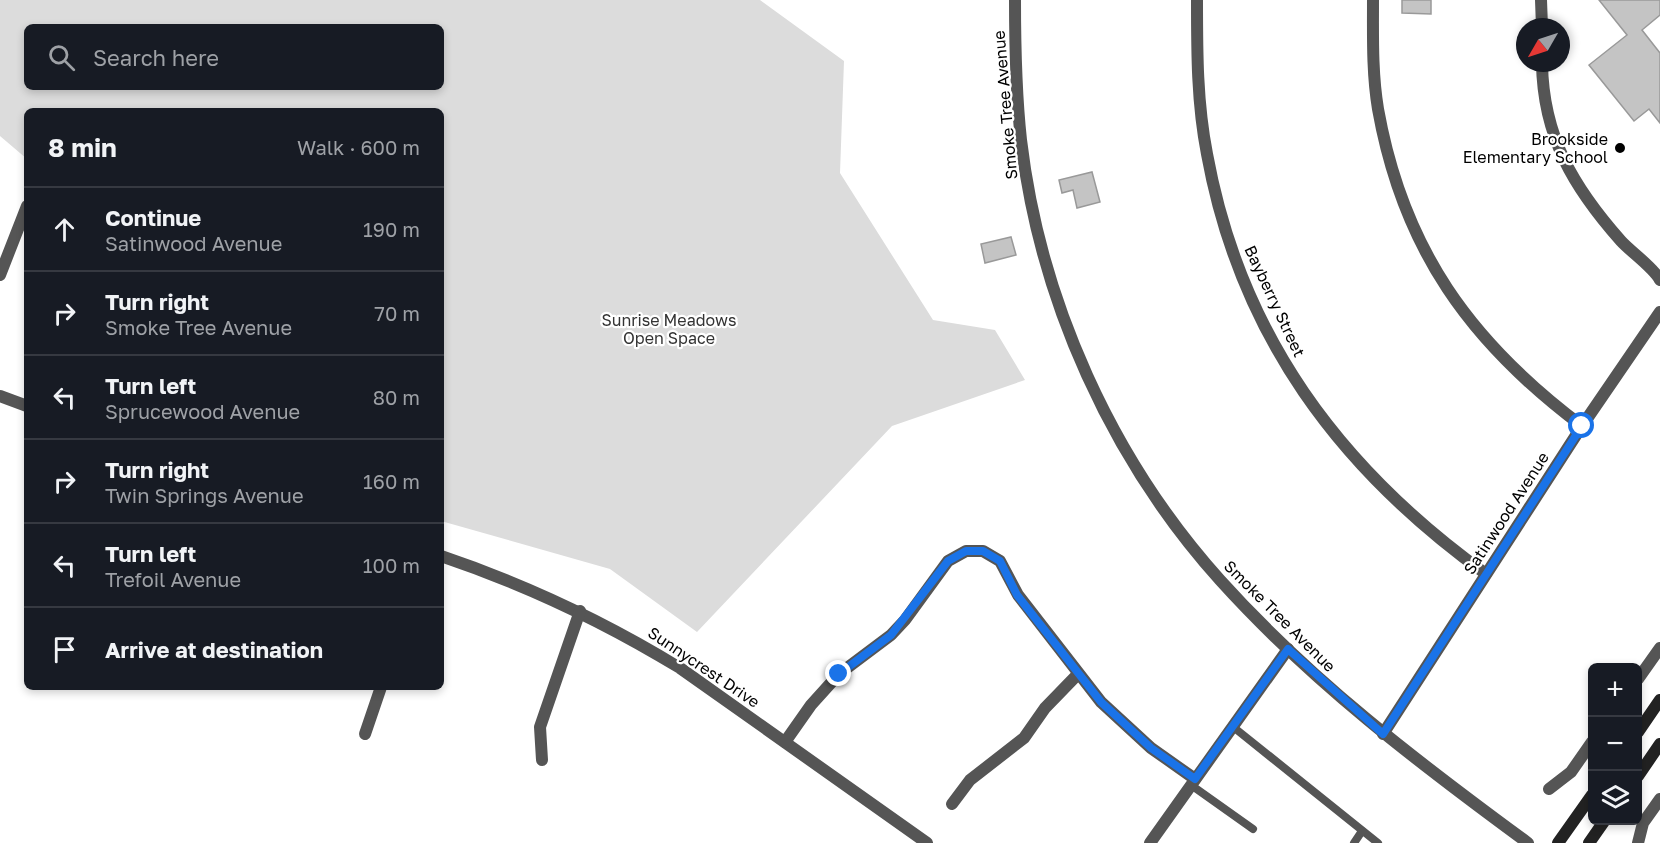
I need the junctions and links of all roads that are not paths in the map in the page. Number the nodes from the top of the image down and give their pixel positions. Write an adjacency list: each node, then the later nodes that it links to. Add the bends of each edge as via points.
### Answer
1 (1015, 0): 18 (street, Smoke Tree Avenue, via 1015,61 1028,182 1051,278 1084,368 1130,457 1163,507 1218,578)
2 (1197, 0): 15 (street, Bayberry Street, via 1197,70 1207,154 1227,234 1245,284 1270,335 1296,382 1364,469 1401,507)
3 (1373, 0): 13 (street, via 1378,107 1389,157 1418,238 1438,276 1486,342 1516,373)
4 (1541, 0): 5 (street)
5 (1542, 18)
6 (1543, 72): 9 (street, via 1548,113 1568,171 1593,210)
7 (24, 214): 8 (street)
8 (0, 275)
9 (1660, 280)
10 (1660, 312): 13 (street, Satinwood Avenue)
11 (0, 396): 12 (street)
12 (24, 405)
13 (1582, 426): 15 (street, Satinwood Avenue)
14 (444, 557): 16 (street, Sunnycrest Drive, via 507,578)
15 (1486, 574): 26 (street, Satinwood Avenue)
16 (580, 611): 27 (street, Sunnycrest Drive, via 680,668); 30 (street, via 540,728)
17 (1660, 648): 19 (street)
18 (1288, 649): 23 (street); 26 (street, Smoke Tree Avenue)
19 (1642, 673)
20 (1078, 674): 27 (street, via 1017,595 1000,561 983,551 970,551 948,561 905,620 839,674 810,705); 32 (street, via 1128,728); 36 (street, via 1045,708 1024,738 970,780)
21 (380, 690): 25 (street)
22 (1660, 700): 24 (main road)
23 (1232, 726): 32 (street); 39 (lane)
24 (1642, 726)
25 (365, 734)
26 (1383, 734): 44 (street, Smoke Tree Avenue)
27 (785, 742): 40 (street, Sunnycrest Drive)
28 (1660, 744): 31 (main road)
29 (1588, 749): 33 (street, via 1571,772)
30 (542, 760)
31 (1641, 771)
32 (1193, 782): 38 (lane); 41 (street)
33 (1549, 789)
34 (1660, 799): 47 (street, via 1643,823)
35 (1588, 802): 45 (main road)
36 (952, 804)
37 (1602, 825): 46 (main road)
38 (1253, 829)
39 (1362, 831): 42 (lane); 43 (lane)
40 (922, 841)
41 (1150, 843)
42 (1354, 843)
43 (1378, 843)
44 (1528, 843)
45 (1558, 843)
46 (1589, 843)
47 (1638, 843)

